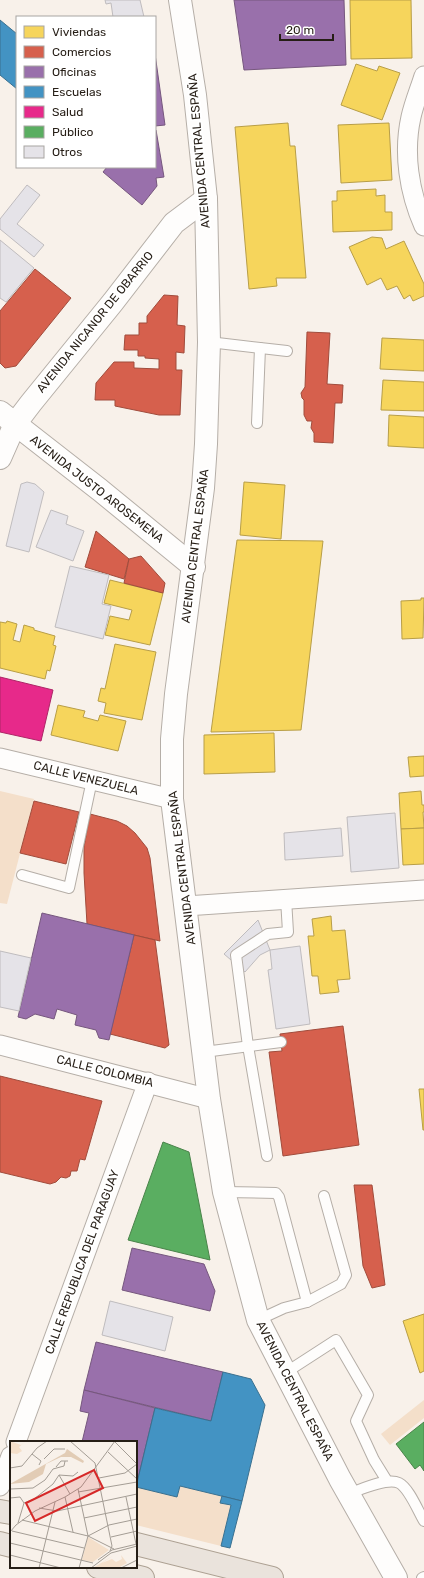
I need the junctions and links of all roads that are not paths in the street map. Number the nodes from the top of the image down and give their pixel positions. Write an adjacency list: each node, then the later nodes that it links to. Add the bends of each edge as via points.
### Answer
1 (180, 0): 3 (main road, AVENIDA CENTRAL ESPAÑA, via 195,95)
2 (424, 76): 4 (street, via 411,117 407,152 412,194)
3 (206, 199): 5 (main road, AVENIDA CENTRAL ESPAÑA); 8 (main road, AVENIDA NICANOR DE OBARRIO, via 174,223)
4 (424, 226)
5 (209, 342): 6 (lane); 11 (main road, AVENIDA CENTRAL ESPAÑA, via 204,477)
6 (260, 348): 7 (lane); 9 (lane)
7 (287, 350)
8 (8, 418): 10 (main road, AVENIDA NICANOR DE OBARRIO); 11 (main road, AVENIDA JUSTO AROSEMENA)
9 (257, 423)
10 (0, 458)
11 (194, 566): 14 (main road, AVENIDA CENTRAL ESPAÑA, via 176,694 172,739)
12 (0, 758): 13 (street, CALLE VENEZUELA)
13 (92, 780): 14 (street, CALLE VENEZUELA); 15 (lane, via 69,888)
14 (172, 799): 18 (main road, AVENIDA CENTRAL ESPAÑA)
15 (22, 875)
16 (424, 890): 17 (street)
17 (286, 899): 18 (street); 21 (lane, via 288,932 268,934 236,955)
18 (186, 906): 22 (main road, AVENIDA CENTRAL ESPAÑA)
19 (281, 1042): 21 (lane)
20 (0, 1045): 23 (street, CALLE COLOMBIA)
21 (248, 1046): 22 (lane); 25 (lane)
22 (204, 1052): 24 (main road, AVENIDA CENTRAL ESPAÑA)
23 (148, 1082): 24 (street, CALLE COLOMBIA); 31 (street, CALLE REPUBLICA DEL PARAGUAY)
24 (209, 1099): 26 (main road, AVENIDA CENTRAL ESPAÑA)
25 (267, 1156)
26 (224, 1192): 28 (lane, via 276,1193 280,1197); 29 (main road, AVENIDA CENTRAL ESPAÑA)
27 (324, 1196): 28 (lane, via 346,1275 341,1284)
28 (307, 1302): 29 (lane, via 284,1308)
29 (258, 1320): 30 (main road, AVENIDA CENTRAL ESPAÑA)
30 (285, 1373): 33 (lane, via 336,1340 368,1395 356,1421); 35 (main road, AVENIDA CENTRAL ESPAÑA)
31 (16, 1441)
32 (10, 1459): 34 (street)
33 (387, 1481): 35 (lane); 38 (lane, via 398,1483 406,1490)
34 (0, 1486)
35 (348, 1494): 45 (main road, AVENIDA CENTRAL ESPAÑA)
36 (0, 1511): 37 (main road)
37 (10, 1514)
38 (424, 1522)
39 (0, 1543): 41 (main road)
40 (137, 1544): 43 (main road)
41 (10, 1546)
42 (102, 1568): 44 (main road)
43 (260, 1577)
44 (143, 1578)
45 (396, 1578)

